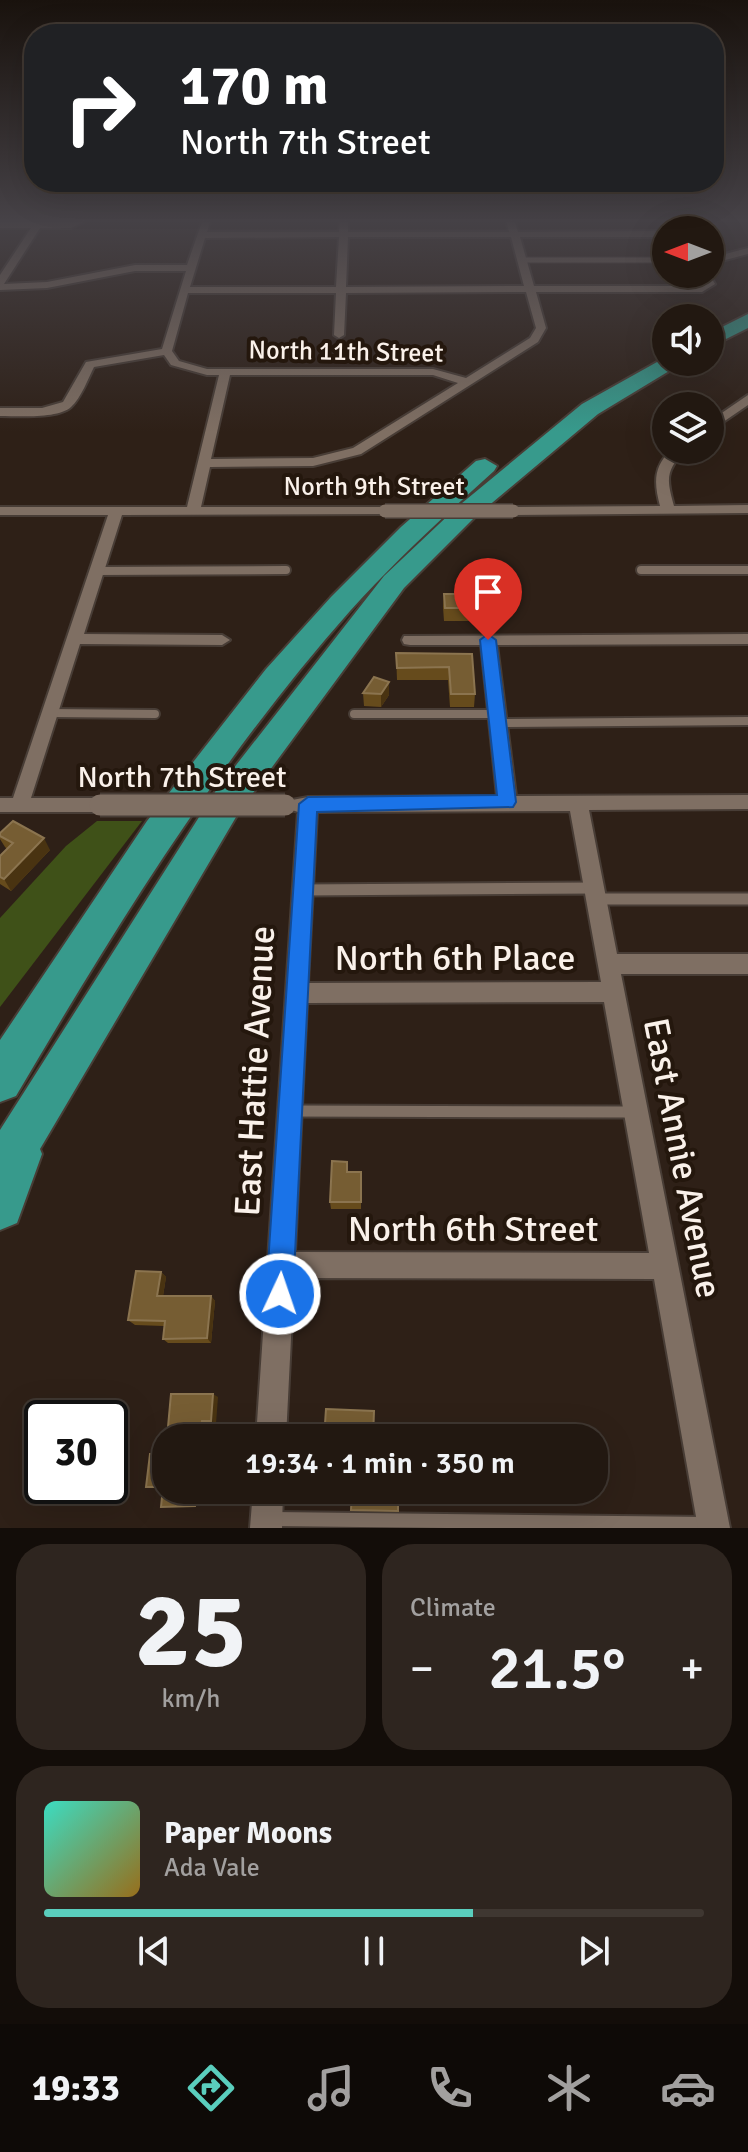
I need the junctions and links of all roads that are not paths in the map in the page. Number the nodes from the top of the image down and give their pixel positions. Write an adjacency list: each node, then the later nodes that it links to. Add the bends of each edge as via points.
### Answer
1 (184, 290): 10 (street)
2 (340, 290): 8 (street)
3 (530, 290): 13 (street, via 539,336)
4 (748, 304): 5 (highway)
5 (724, 315)
6 (748, 320): 7 (highway)
7 (724, 333)
8 (339, 335)
9 (652, 350): 47 (highway, via 533,426 367,572 274,676 165,819)
10 (167, 351): 11 (street, North 11th Street, via 175,363 189,369); 15 (street, via 90,364 68,404 55,410)
11 (225, 372): 13 (street, North 11th Street, via 424,372); 17 (street)
12 (652, 374): 55 (highway, via 577,419 465,513 394,582 227,802)
13 (465, 381): 17 (street, via 345,456 313,462)
14 (748, 399): 16 (street)
15 (0, 412)
16 (724, 417)
17 (204, 463): 23 (street)
18 (665, 464): 19 (street, via 660,476)
19 (668, 509): 20 (street, North 9th Street); 23 (street, North 9th Street, bridge)
20 (748, 509)
21 (0, 511): 22 (street, North 9th Street)
22 (116, 511): 23 (street, North 9th Street); 27 (street)
23 (193, 511)
24 (286, 570): 27 (lane)
25 (641, 570): 26 (lane)
26 (748, 570)
27 (96, 571): 28 (street)
28 (74, 639): 30 (street); 33 (street)
29 (748, 639): 32 (street)
30 (222, 640)
31 (410, 640): 32 (street)
32 (488, 640): 36 (street)
33 (50, 713): 34 (lane); 41 (street)
34 (155, 714)
35 (354, 714): 36 (lane)
36 (497, 718): 37 (lane); 38 (street)
37 (748, 721)
38 (507, 802): 39 (street, North 7th Street); 43 (street, North 7th Street)
39 (578, 802): 40 (street, North 7th Street); 45 (street, East Annie Avenue)
40 (748, 802)
41 (20, 804): 42 (street, North 7th Street); 43 (street, North 7th Street, bridge)
42 (0, 805)
43 (296, 805): 44 (street, East Hattie Avenue)
44 (303, 890): 45 (lane); 51 (street, East Hattie Avenue)
45 (596, 894): 46 (lane); 48 (street, East Annie Avenue)
46 (748, 899)
47 (78, 952): 52 (highway); 53 (highway)
48 (608, 964): 49 (street, North 6th Place); 50 (street, East Annie Avenue)
49 (748, 964)
50 (614, 992): 51 (street, North 6th Place); 56 (street, East Annie Avenue)
51 (297, 993): 54 (street, East Hattie Avenue)
52 (0, 1040)
53 (0, 1080)
54 (290, 1111): 56 (lane); 59 (street, East Hattie Avenue)
55 (35, 1112): 57 (highway); 58 (highway)
56 (636, 1112): 60 (street, East Annie Avenue)
57 (0, 1173)
58 (0, 1206)
59 (282, 1265): 60 (street, North 6th Street); 61 (street, East Hattie Avenue)
60 (665, 1266): 63 (street, East Annie Avenue)
61 (272, 1424)
62 (267, 1512): 63 (lane)
63 (714, 1526)

